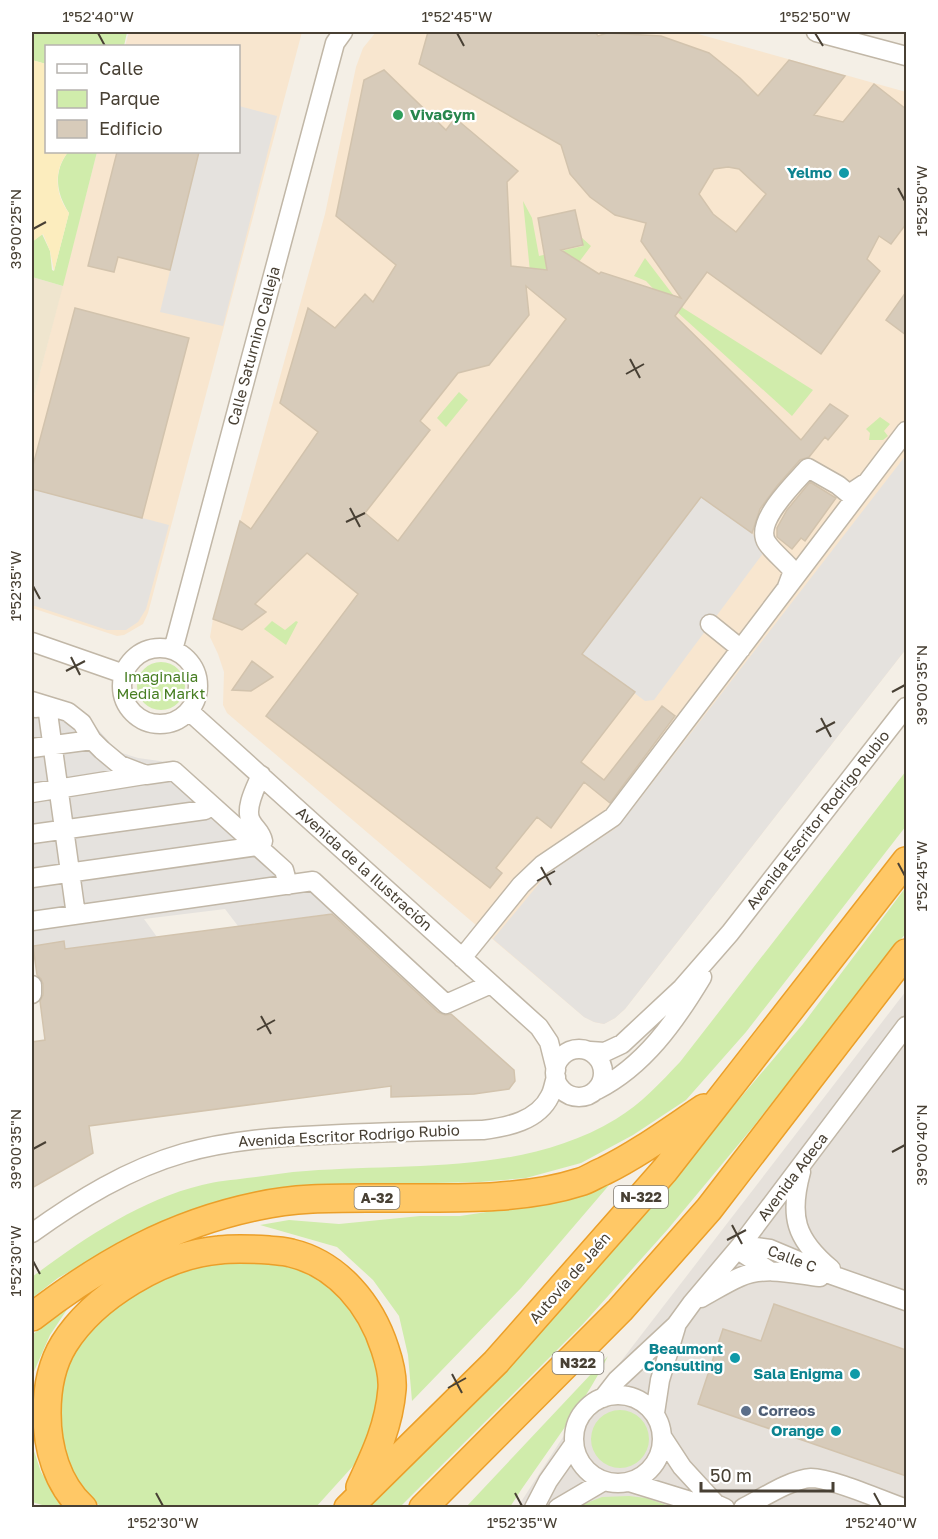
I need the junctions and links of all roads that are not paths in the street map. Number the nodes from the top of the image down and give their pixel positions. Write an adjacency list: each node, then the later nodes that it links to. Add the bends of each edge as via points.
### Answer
1 (816, 32): 3 (street)
2 (336, 35): 10 (street, Calle Saturnino Calleja)
3 (906, 56)
4 (906, 431): 5 (street)
5 (870, 479): 6 (street); 6 (street, via 849,494 808,468 771,512 764,535 793,571)
6 (787, 588): 9 (street)
7 (710, 624): 9 (street)
8 (32, 642): 11 (street)
9 (741, 649): 34 (street, via 613,817 542,865)
10 (173, 650): 11 (street, via 149,649 134,659); 14 (street, via 196,671 198,692)
11 (124, 674): 14 (street, via 123,695 127,705 147,722 162,724)
12 (37, 705): 15 (street, via 68,712 82,723); 16 (street)
13 (906, 707): 32 (street, Avenida Escritor Rodrigo Rubio)
14 (189, 711): 19 (street, Avenida de la Ilustración)
15 (92, 740): 16 (street); 18 (street, via 120,765)
16 (52, 745): 17 (street); 20 (street)
17 (32, 748)
18 (146, 775): 20 (street); 22 (street, via 174,771)
19 (261, 775): 25 (street, via 248,811 262,833 263,841); 34 (street, Avenida de la Ilustración)
20 (58, 788): 21 (street); 23 (street)
21 (32, 793)
22 (211, 805): 23 (street, via 205,810); 25 (street)
23 (64, 830): 24 (street); 27 (street)
24 (32, 834)
25 (258, 846): 27 (street); 29 (street, via 284,870)
26 (906, 861): 43 (highway, Autovía de Jaén / N-322)
27 (70, 872): 28 (street); 30 (street)
28 (32, 878)
29 (288, 885): 30 (street); 35 (street, via 313,881 446,1004)
30 (76, 915): 31 (street)
31 (32, 921)
32 (730, 933): 40 (street, Avenida Escritor Rodrigo Rubio, via 682,988 622,1044 605,1052); 42 (street, Avenida Escritor Rodrigo Rubio, via 688,1000 644,1057)
33 (906, 953): 45 (highway)
34 (462, 958): 35 (street, Avenida de la Ilustración)
35 (490, 984): 39 (street, Avenida de la Ilustración)
36 (32, 985): 37 (street)
37 (32, 994)
38 (906, 1026): 44 (street, Avenida Adeca)
39 (540, 1028): 40 (street, Avenida de la Ilustración); 41 (street, Avenida de la Ilustración, via 549,1042)
40 (586, 1050): 41 (street, via 568,1052); 42 (street, via 597,1057 603,1071)
41 (556, 1073): 42 (street, via 564,1092 572,1096 583,1097); 46 (street, Avenida Escritor Rodrigo Rubio, via 543,1106 524,1120 504,1127 260,1138 220,1144 134,1171 97,1189)
42 (597, 1090)
43 (725, 1094): 52 (highway, A-32, via 631,1157 580,1182 517,1195 304,1200 259,1206 160,1237 114,1259); 60 (highway, Autovía de Jaén / N-322, via 665,1170 496,1362)
44 (804, 1161): 47 (street, Avenida Adeca); 49 (street, Calle C, via 794,1205 798,1226 814,1254)
45 (709, 1209): 63 (highway, via 620,1310); 64 (highway, N322, via 617,1323)
46 (32, 1233)
47 (741, 1245): 48 (street, Calle C, via 744,1254); 49 (street, Calle C, via 770,1249); 51 (street, Avenida Adeca)
48 (770, 1271): 49 (street, Calle C); 51 (street, Calle C, via 740,1277)
49 (847, 1280): 50 (street, Calle C)
50 (906, 1301)
51 (692, 1303): 53 (street, Avenida Adeca)
52 (32, 1317)
53 (676, 1325): 54 (street, Avenida Adeca); 55 (street, Avenida Adeca)
54 (603, 1398): 55 (street, via 630,1396); 57 (street, via 589,1406 578,1421)
55 (655, 1413): 56 (street)
56 (663, 1438): 59 (street, via 659,1458 650,1471); 61 (street, via 682,1467)
57 (574, 1444): 58 (street, via 589,1473); 65 (street)
58 (604, 1481): 59 (street); 66 (street)
59 (629, 1482): 61 (street)
60 (350, 1506): 62 (highway, via 381,1444 393,1387 380,1333 367,1309 321,1263 291,1252 255,1249 218,1250 145,1273 112,1293 64,1344 47,1390 50,1450 61,1478)
61 (720, 1506)
62 (83, 1508)
63 (423, 1508)
64 (439, 1508)
65 (534, 1508)
66 (558, 1508)
67 (743, 1508): 68 (street, via 810,1478 827,1480)
68 (904, 1508)

